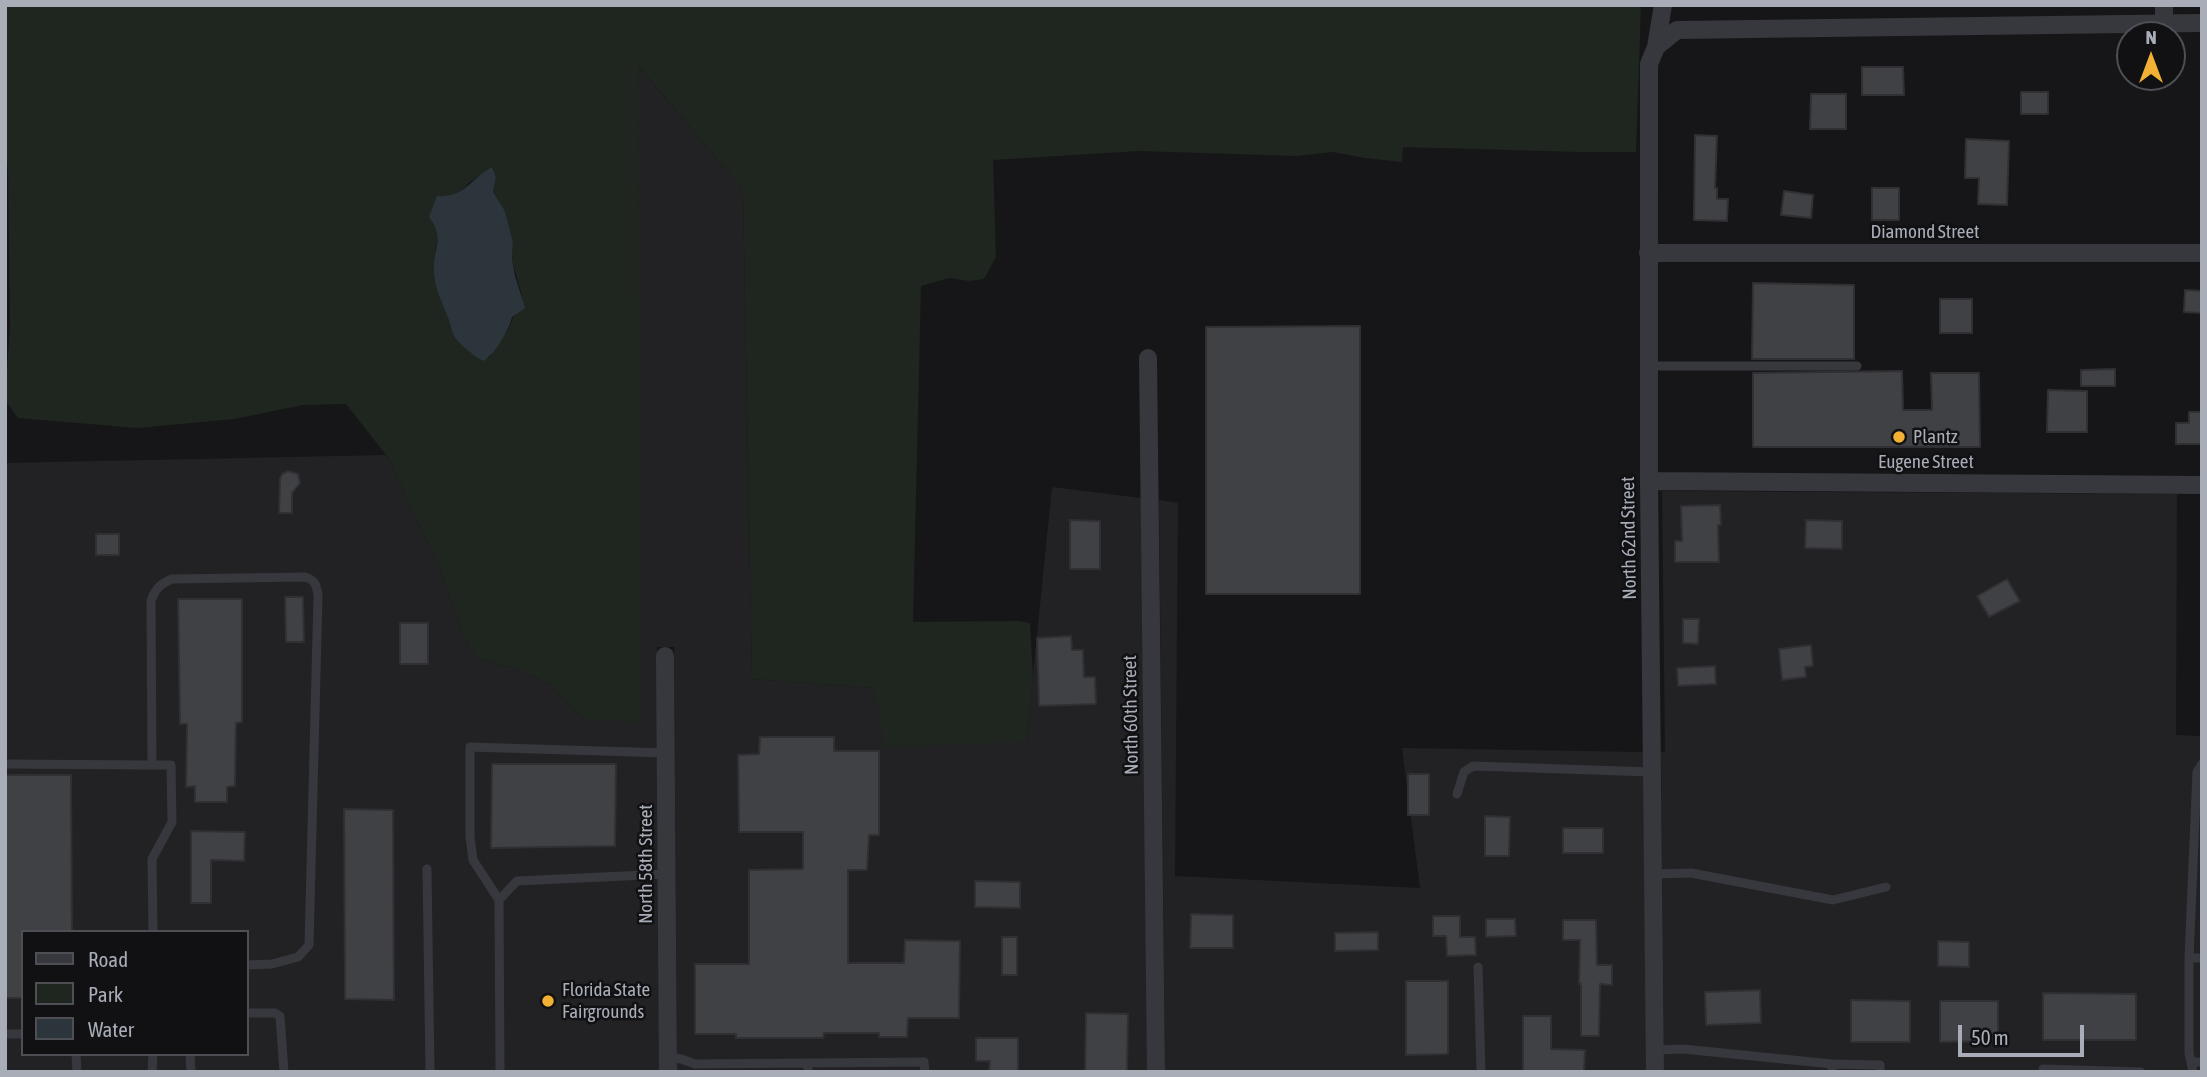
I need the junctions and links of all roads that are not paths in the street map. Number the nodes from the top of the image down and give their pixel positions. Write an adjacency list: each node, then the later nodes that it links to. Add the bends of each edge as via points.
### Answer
1 (1662, 5): 4 (street, North 62nd Street)
2 (2164, 14): 3 (street); 4 (street, via 1677,30)
3 (2202, 23)
4 (1656, 47): 5 (street, North 62nd Street, via 1649,64)
5 (1648, 253): 6 (street, Diamond Street); 8 (street, North 62nd Street)
6 (2202, 253)
7 (1148, 358): 39 (street, North 60th Street)
8 (1649, 366): 9 (lane); 10 (street, North 62nd Street)
9 (1857, 366)
10 (1649, 481): 11 (street, Eugene Street); 17 (street, North 62nd Street)
11 (2202, 485)
12 (665, 656): 13 (street, North 58th Street)
13 (666, 753): 20 (street, North 58th Street); 23 (lane, via 470,747 473,860)
14 (5, 764): 16 (lane)
15 (2202, 764): 25 (lane, via 2197,772)
16 (152, 765): 24 (lane, via 171,765 172,822 152,859); 27 (lane, via 154,592 172,579 312,579 318,596 309,945 298,957)
17 (1652, 772): 18 (lane, via 1474,766 1464,772); 21 (street, North 62nd Street)
18 (1457, 794)
19 (427, 869): 36 (lane)
20 (667, 874): 23 (lane, via 517,881); 31 (street, North 58th Street)
21 (1653, 874): 22 (lane, via 1691,873 1833,900); 30 (street, North 62nd Street)
22 (1886, 887)
23 (499, 900): 37 (lane)
24 (152, 930)
25 (2189, 958): 26 (lane); 32 (lane, via 2189,1053)
26 (2202, 958)
27 (248, 964)
28 (1478, 967): 40 (lane)
29 (248, 1013): 35 (lane, via 280,1016)
30 (1655, 1050): 34 (lane, via 1683,1049); 41 (street, North 62nd Street)
31 (668, 1065): 33 (lane, via 681,1059 695,1064)
32 (2195, 1066)
33 (808, 1068): 38 (lane, via 924,1062)
34 (1832, 1068): 42 (lane, via 1880,1065)
35 (284, 1072)
36 (430, 1072)
37 (500, 1072)
38 (925, 1072)
39 (1156, 1072)
40 (1481, 1072)
41 (1655, 1072)
42 (1880, 1072)
43 (2043, 1072): 44 (lane)
44 (2141, 1072)

